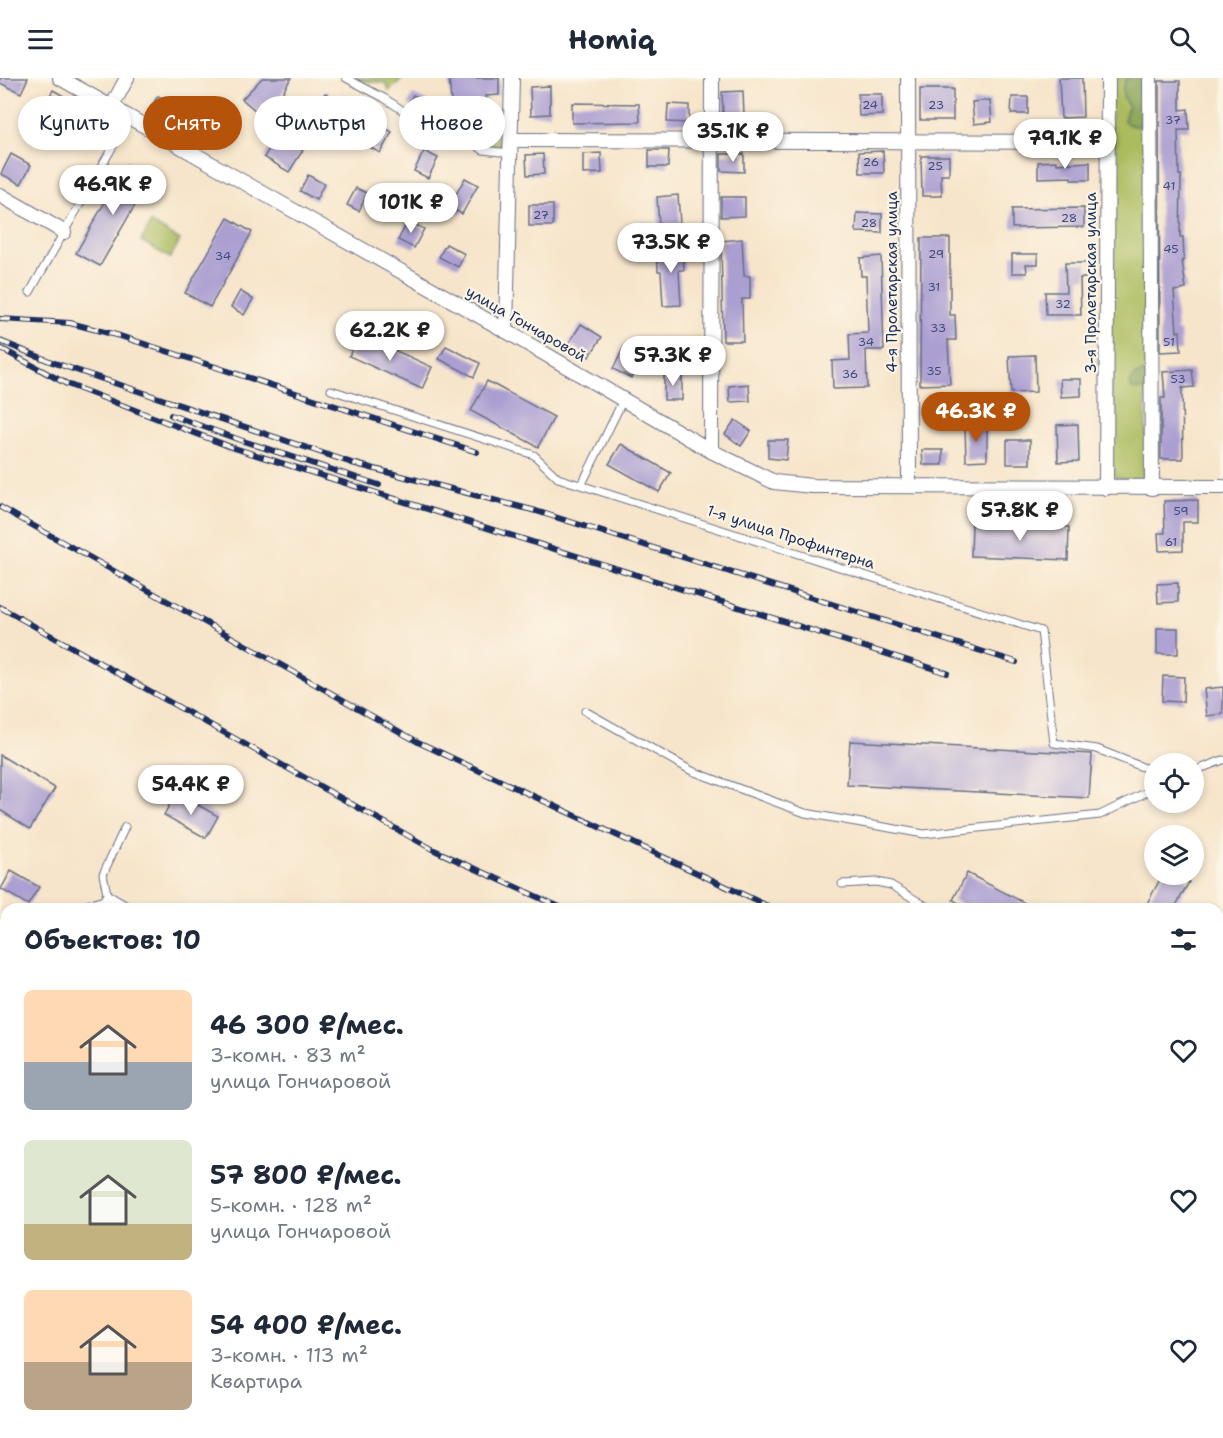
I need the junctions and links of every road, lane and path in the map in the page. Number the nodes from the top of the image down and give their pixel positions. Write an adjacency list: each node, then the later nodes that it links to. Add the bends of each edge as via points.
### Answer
1 (60, 78): 9 (street, улица Гончаровой)
2 (127, 78): 10 (street)
3 (346, 78): 15 (lane, via 419,121 455,132 483,150)
4 (512, 78): 15 (street)
5 (712, 78): 12 (street)
6 (908, 78): 13 (street, 4-я Пролетарская улица)
7 (1108, 78): 14 (street, 3-я Пролетарская улица)
8 (1150, 78): 28 (street)
9 (91, 96)
10 (117, 96)
11 (131, 119): 20 (street, улица Гончаровой)
12 (713, 140): 13 (street); 15 (street); 23 (street)
13 (908, 141): 14 (street); 25 (street, 4-я Пролетарская улица)
14 (1108, 142): 27 (street, 3-я Пролетарская улица)
15 (511, 146): 20 (street)
16 (111, 150): 18 (lane)
17 (0, 195): 18 (street)
18 (64, 232): 19 (lane)
19 (30, 292)
20 (506, 331): 22 (street, улица Гончаровой)
21 (331, 390): 24 (lane, 1-я улица Профинтерна, via 534,455 558,478)
22 (623, 400): 23 (street, улица Гончаровой); 24 (lane)
23 (711, 451): 25 (street, улица Гончаровой, via 774,482 812,486)
24 (582, 484): 32 (lane, 1-я улица Профинтерна, via 1041,631 1054,743 1097,749)
25 (909, 485): 27 (street, улица Гончаровой)
26 (1223, 487): 28 (street, улица Гончаровой)
27 (1106, 488): 28 (street, улица Гончаровой)
28 (1152, 488)
29 (585, 711): 33 (lane, via 692,771 805,813 924,834 1100,815)
30 (1223, 760): 31 (lane)
31 (1204, 767)
32 (1144, 768)
33 (1144, 793)
34 (125, 827): 36 (lane, via 103,874)
35 (842, 884): 39 (lane, via 891,885)
36 (108, 899): 37 (lane); 38 (street)
37 (94, 903)
38 (114, 903)
39 (921, 903)

